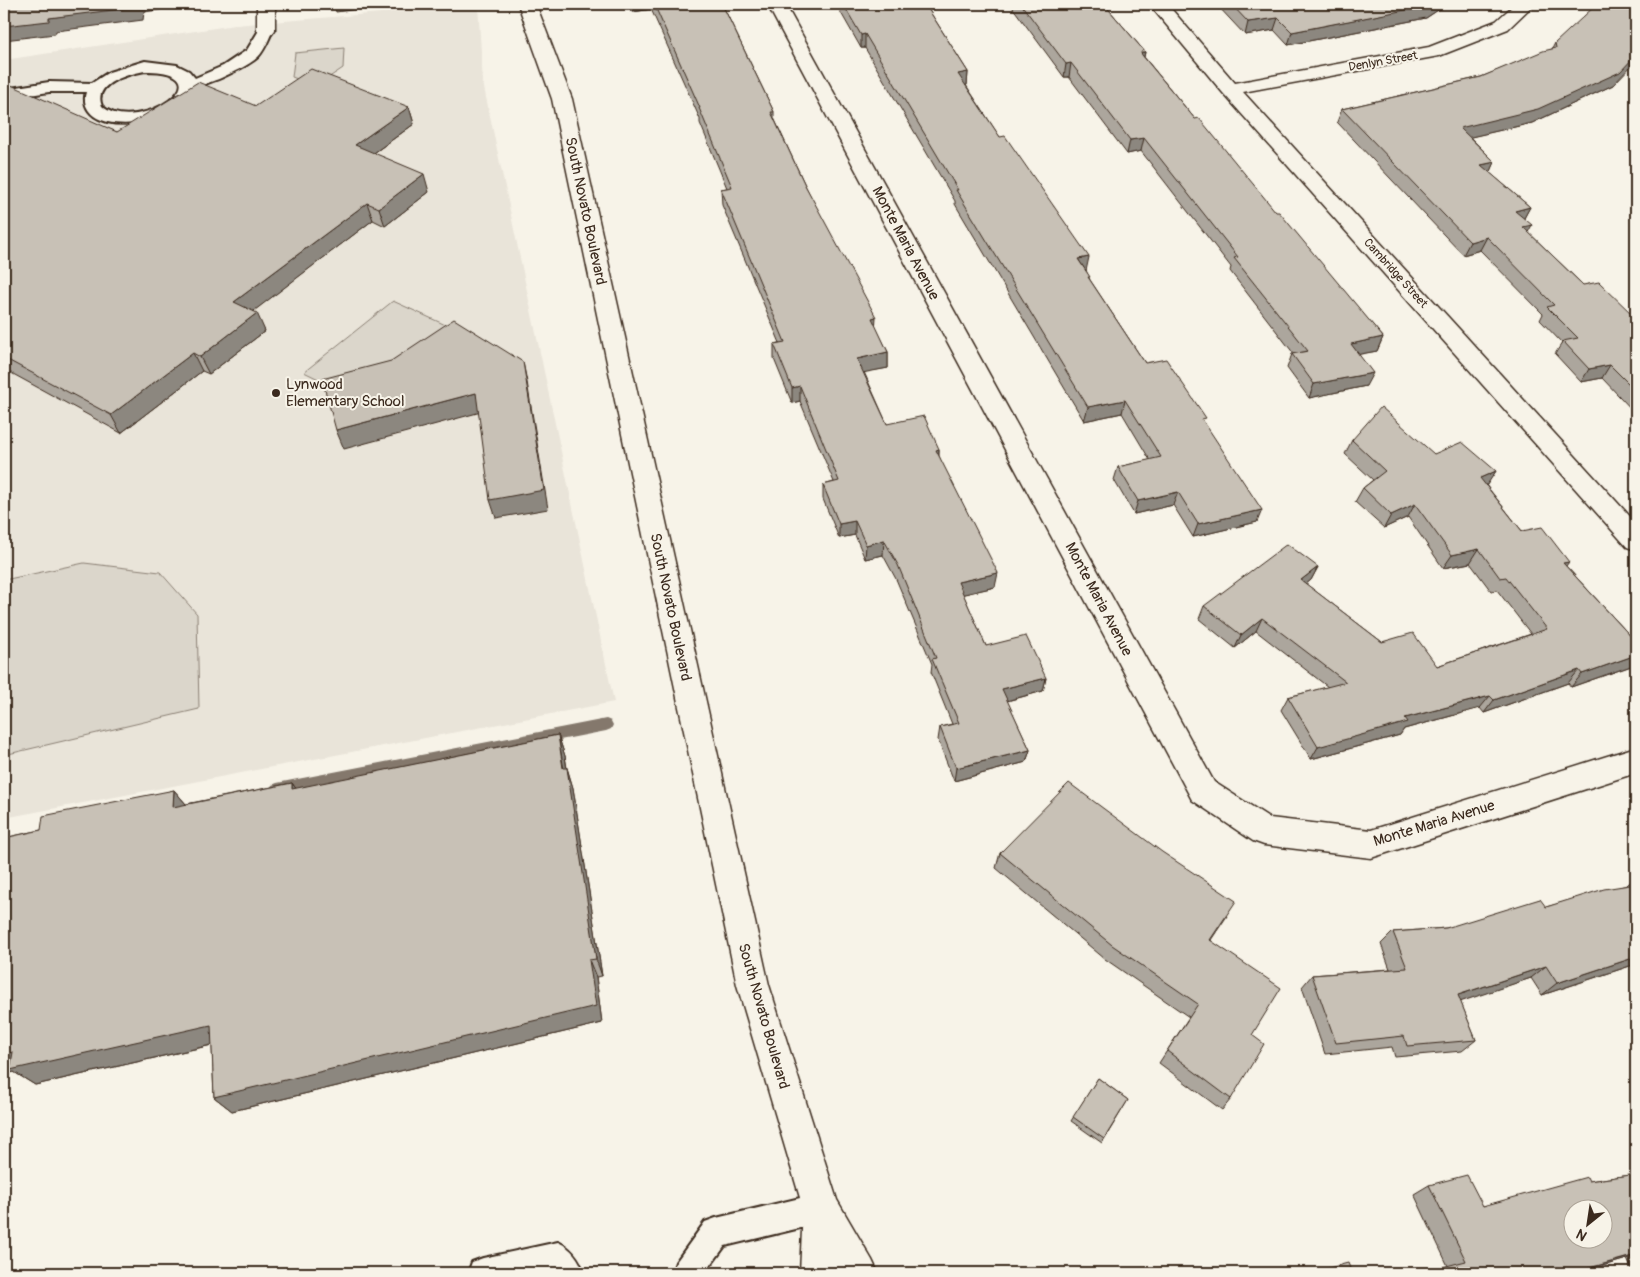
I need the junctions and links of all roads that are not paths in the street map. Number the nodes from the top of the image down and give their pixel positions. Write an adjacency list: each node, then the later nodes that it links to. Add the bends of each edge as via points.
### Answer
1 (266, 4): 6 (street)
2 (528, 4): 13 (street, South Novato Boulevard, via 562,99 753,985)
3 (776, 4): 12 (street, Monte Maria Avenue, via 1202,791 1264,831 1371,844)
4 (1158, 4): 9 (street, Cambridge Street)
5 (1525, 4): 9 (street, Denlyn Street, via 1502,25 1432,52)
6 (266, 30): 7 (lane, via 253,53 228,69)
7 (190, 86): 8 (lane, via 189,78 182,72 160,66 116,74); 8 (lane, via 186,95 170,107 146,116 128,118 112,117 96,110 91,98)
8 (96, 88): 10 (lane, via 49,88)
9 (1230, 89): 11 (street, Cambridge Street)
10 (4, 94)
11 (1636, 540)
12 (1636, 760)
13 (822, 1208): 16 (lane, via 716,1234); 17 (street, South Novato Boulevard); 18 (street, South Novato Boulevard)
14 (483, 1273): 15 (lane, via 558,1257)
15 (569, 1273)
16 (687, 1273)
17 (819, 1273)
18 (859, 1273)

